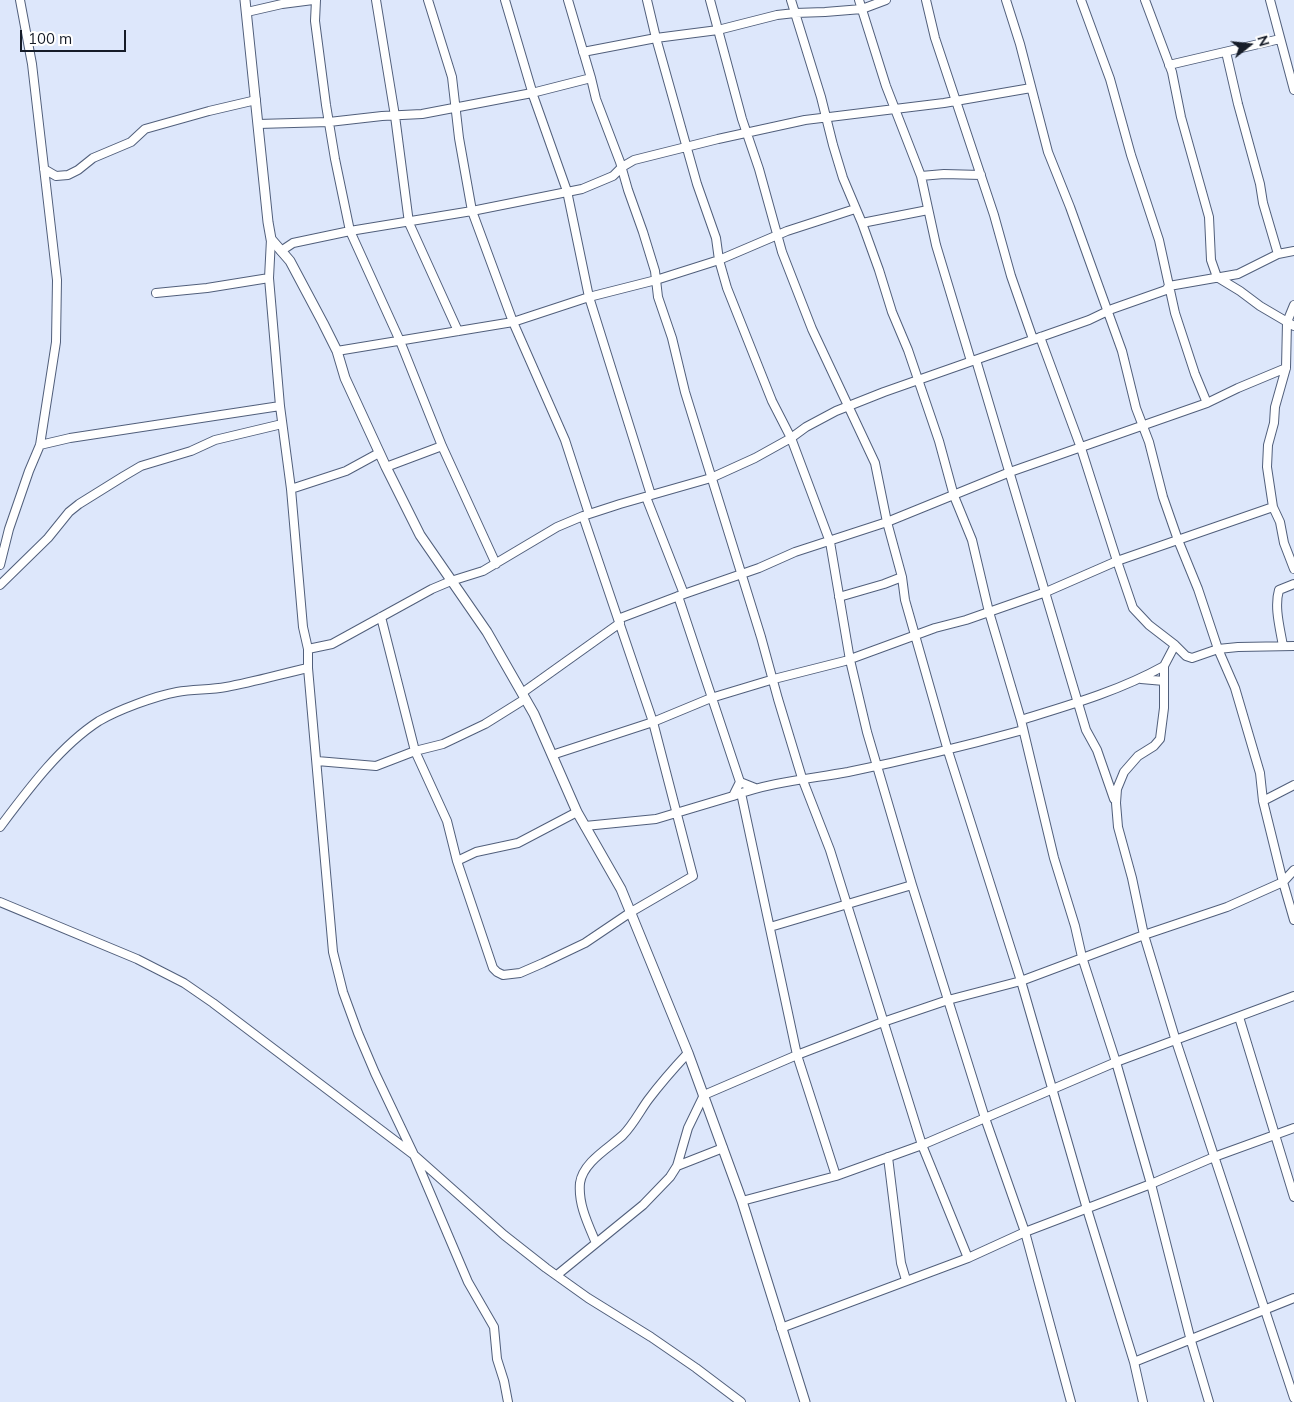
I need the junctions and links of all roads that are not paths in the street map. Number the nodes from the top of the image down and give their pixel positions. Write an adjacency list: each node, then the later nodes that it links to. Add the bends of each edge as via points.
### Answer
1 (20, 0): 43 (street, via 32,64)
2 (246, 0): 19 (street)
3 (315, 0): 19 (street); 38 (street)
4 (376, 0): 36 (street)
5 (428, 0): 34 (street, via 452,77)
6 (505, 0): 31 (street)
7 (568, 0): 24 (street)
8 (647, 0): 22 (street)
9 (710, 0): 21 (street)
10 (791, 0): 20 (street)
11 (859, 0): 18 (street)
12 (886, 0): 18 (street)
13 (926, 0): 33 (street)
14 (1006, 0): 29 (street)
15 (1081, 0): 62 (street, via 1124,124 1159,240)
16 (1145, 0): 26 (street)
17 (1270, 0): 23 (street)
18 (862, 9): 20 (street); 35 (street)
19 (247, 12): 32 (street)
20 (795, 13): 21 (street); 37 (street)
21 (718, 30): 22 (street); 40 (street)
22 (656, 38): 24 (street); 41 (street)
23 (1280, 39): 25 (street); 28 (street)
24 (584, 52): 27 (street)
25 (1226, 52): 26 (street); 57 (street)
26 (1169, 66): 59 (street, via 1209,217 1211,260)
27 (591, 78): 31 (street); 42 (street)
28 (1293, 79): 30 (street)
29 (1031, 88): 33 (street); 66 (street, via 1048,152)
30 (1294, 90)
31 (532, 93): 34 (street); 46 (street)
32 (256, 100): 39 (street); 43 (street, via 145,129 130,142 93,158 68,175 56,176)
33 (957, 101): 35 (street); 45 (street)
34 (457, 107): 36 (street); 49 (street)
35 (894, 108): 37 (street); 44 (street)
36 (395, 116): 38 (street); 50 (street)
37 (826, 117): 40 (street); 47 (street, via 835,154)
38 (329, 122): 39 (street); 52 (street)
39 (258, 124): 54 (street)
40 (747, 133): 41 (street); 53 (street)
41 (688, 147): 42 (street, via 634,160); 58 (street, via 716,238)
42 (622, 167): 46 (street, via 613,176 582,189); 61 (street)
43 (44, 169): 82 (street, via 57,280 56,342)
44 (921, 176): 45 (street); 48 (street)
45 (980, 176): 70 (street, via 1010,276)
46 (567, 191): 49 (street); 64 (street)
47 (855, 209): 51 (street); 53 (street)
48 (928, 210): 51 (street); 73 (street, via 936,245)
49 (472, 211): 50 (street); 67 (street)
50 (409, 222): 52 (street); 69 (street)
51 (862, 223): 75 (street)
52 (350, 231): 55 (street, via 293,243); 71 (street)
53 (778, 235): 58 (street); 78 (street, via 812,330)
54 (271, 239): 55 (street); 60 (street)
55 (282, 251): 72 (street)
56 (1294, 251): 57 (street)
57 (1278, 254): 59 (street, via 1238,274)
58 (719, 260): 61 (street); 81 (street, via 743,330)
59 (1217, 277): 62 (street); 68 (street)
60 (268, 278): 63 (street); 77 (street)
61 (656, 280): 64 (street); 88 (street, via 658,297)
62 (1169, 286): 66 (street, via 1166,290); 76 (street, via 1175,313)
63 (156, 293)
64 (589, 297): 67 (street); 90 (street)
65 (1294, 305): 68 (street)
66 (1107, 311): 70 (street); 80 (street)
67 (513, 322): 69 (street); 93 (street, via 565,440)
68 (1290, 324): 74 (street)
69 (458, 331): 71 (street)
70 (1037, 338): 73 (street); 84 (street)
71 (400, 341): 72 (street); 83 (street)
72 (337, 351): 85 (street)
73 (974, 360): 75 (street); 87 (street)
74 (1286, 368): 76 (street); 92 (street, via 1268,445 1267,467)
75 (918, 380): 78 (street); 91 (street)
76 (1207, 403): 80 (street)
77 (280, 406): 79 (street); 82 (street)
78 (848, 407): 81 (street); 94 (street, via 875,462)
79 (282, 424): 89 (street); 105 (street, via 215,440 142,466 124,476 69,512 48,538)
80 (1143, 427): 84 (street); 95 (street)
81 (791, 438): 88 (street); 96 (street)
82 (40, 445): 99 (street, via 28,471)
83 (442, 446): 86 (street); 98 (street)
84 (1081, 448): 87 (street); 97 (street)
85 (380, 452): 86 (street); 89 (street, via 346,471)
86 (386, 467): 103 (street, via 420,535)
87 (1010, 472): 91 (street); 106 (street)
88 (711, 478): 90 (street); 101 (street)
89 (291, 489): 116 (street, via 303,627)
90 (649, 496): 93 (street); 107 (street)
91 (954, 496): 94 (street); 109 (street, via 972,540)
92 (1273, 507): 95 (street); 100 (street)
93 (586, 515): 98 (street, via 533,540); 111 (street)
94 (887, 522): 96 (street); 102 (street)
95 (1178, 540): 97 (street); 117 (street)
96 (830, 542): 101 (street); 108 (street)
97 (1117, 561): 106 (street); 113 (street, via 1132,608)
98 (496, 564): 103 (street)
99 (0, 565)
100 (1294, 569)
101 (741, 574): 107 (street); 121 (street)
102 (902, 577): 108 (street); 112 (street)
103 (451, 581): 110 (street); 124 (street, via 487,632)
104 (1294, 584): 114 (street, via 1279,590 1277,596)
105 (0, 585)
106 (1046, 592): 109 (street); 126 (street)
107 (681, 595): 111 (street); 125 (street)
108 (839, 596): 118 (street)
109 (989, 612): 112 (street); 127 (street)
110 (381, 617): 116 (street, via 332,644); 130 (street)
111 (619, 621): 124 (street); 128 (street)
112 (915, 636): 118 (street); 131 (street)
113 (1175, 645): 117 (street, via 1192,658); 119 (street)
114 (1283, 646): 115 (street); 117 (street)
115 (1294, 646)
116 (308, 649): 120 (street)
117 (1218, 649): 140 (street, via 1235,688 1260,773)
118 (850, 660): 121 (street); 134 (street)
119 (1164, 666): 122 (street); 123 (street)
120 (308, 668): 133 (street); 145 (street, via 228,687 164,695 100,721 59,756)
121 (774, 679): 125 (street); 135 (street)
122 (1141, 679): 123 (street); 126 (street)
123 (1164, 681): 141 (street, via 1160,739 1124,772 1117,789)
124 (524, 696): 130 (street, via 485,724 443,744); 132 (street)
125 (711, 698): 128 (street); 136 (street)
126 (1078, 703): 127 (street); 141 (street)
127 (1021, 720): 129 (street)
128 (653, 722): 132 (street); 143 (street)
129 (1023, 730): 131 (street); 156 (street)
130 (415, 751): 133 (street, via 376,766); 146 (street, via 447,821)
131 (948, 751): 134 (street); 157 (street)
132 (552, 755): 142 (street)
133 (317, 761): 173 (street, via 334,952 343,992 375,1073)
134 (877, 765): 135 (street); 149 (street)
135 (802, 778): 138 (street); 151 (street)
136 (740, 782): 138 (street); 139 (street)
137 (1294, 785): 140 (street)
138 (755, 788): 139 (street)
139 (737, 795): 143 (street); 154 (street)
140 (1263, 801): 148 (street)
141 (1116, 803): 155 (street, via 1118,827)
142 (577, 812): 144 (street); 146 (street, via 518,843 476,852)
143 (677, 812): 144 (street, via 641,822); 152 (street, via 693,876)
144 (585, 826): 152 (street)
145 (0, 827)
146 (457, 861): 152 (street, via 492,968 503,974 520,973 585,943)
147 (1294, 870): 148 (street)
148 (1283, 882): 153 (street); 155 (street, via 1228,907)
149 (912, 885): 151 (street); 159 (street)
150 (0, 902): 173 (street, via 91,939 184,983)
151 (848, 905): 154 (street); 161 (street)
152 (631, 912): 163 (street)
153 (1294, 920)
154 (770, 927): 164 (street)
155 (1144, 935): 156 (street); 162 (street)
156 (1082, 958): 157 (street); 165 (street)
157 (1021, 981): 159 (street); 166 (street)
158 (1294, 996): 160 (street)
159 (948, 1000): 161 (street); 168 (street)
160 (1239, 1017): 162 (street); 170 (street)
161 (883, 1022): 164 (street); 171 (street)
162 (1176, 1041): 165 (street); 175 (street)
163 (688, 1053): 167 (street); 183 (street, via 648,1100 626,1133 586,1169 580,1182 581,1197)
164 (797, 1055): 167 (street); 177 (street)
165 (1116, 1062): 166 (street); 178 (street)
166 (1052, 1090): 168 (street); 181 (street)
167 (704, 1095): 172 (street); 176 (street, via 688,1128)
168 (985, 1118): 171 (street); 182 (street)
169 (1294, 1128): 170 (street)
170 (1275, 1134): 175 (street); 179 (street)
171 (922, 1145): 174 (street); 184 (street)
172 (722, 1148): 176 (street); 180 (street)
173 (414, 1155): 185 (street, via 504,1235); 193 (street, via 468,1282 494,1327 497,1359)
174 (888, 1157): 177 (street); 186 (street)
175 (1214, 1157): 178 (street); 188 (street)
176 (677, 1166): 183 (street, via 643,1205)
177 (836, 1176): 180 (street)
178 (1150, 1184): 181 (street); 190 (street)
179 (1294, 1197)
180 (742, 1201): 189 (street)
181 (1087, 1209): 182 (street); 191 (street)
182 (1025, 1232): 184 (street); 196 (street)
183 (596, 1242): 185 (street)
184 (968, 1258): 186 (street)
185 (556, 1276): 194 (street, via 651,1337)
186 (906, 1280): 189 (street)
187 (1294, 1298): 188 (street)
188 (1264, 1309): 190 (street); 192 (street)
189 (781, 1328): 195 (street)
190 (1191, 1341): 191 (street); 198 (street)
191 (1134, 1362): 197 (street)
192 (1294, 1398)
193 (508, 1402)
194 (741, 1402)
195 (805, 1402)
196 (1071, 1402)
197 (1143, 1402)
198 (1209, 1402)

